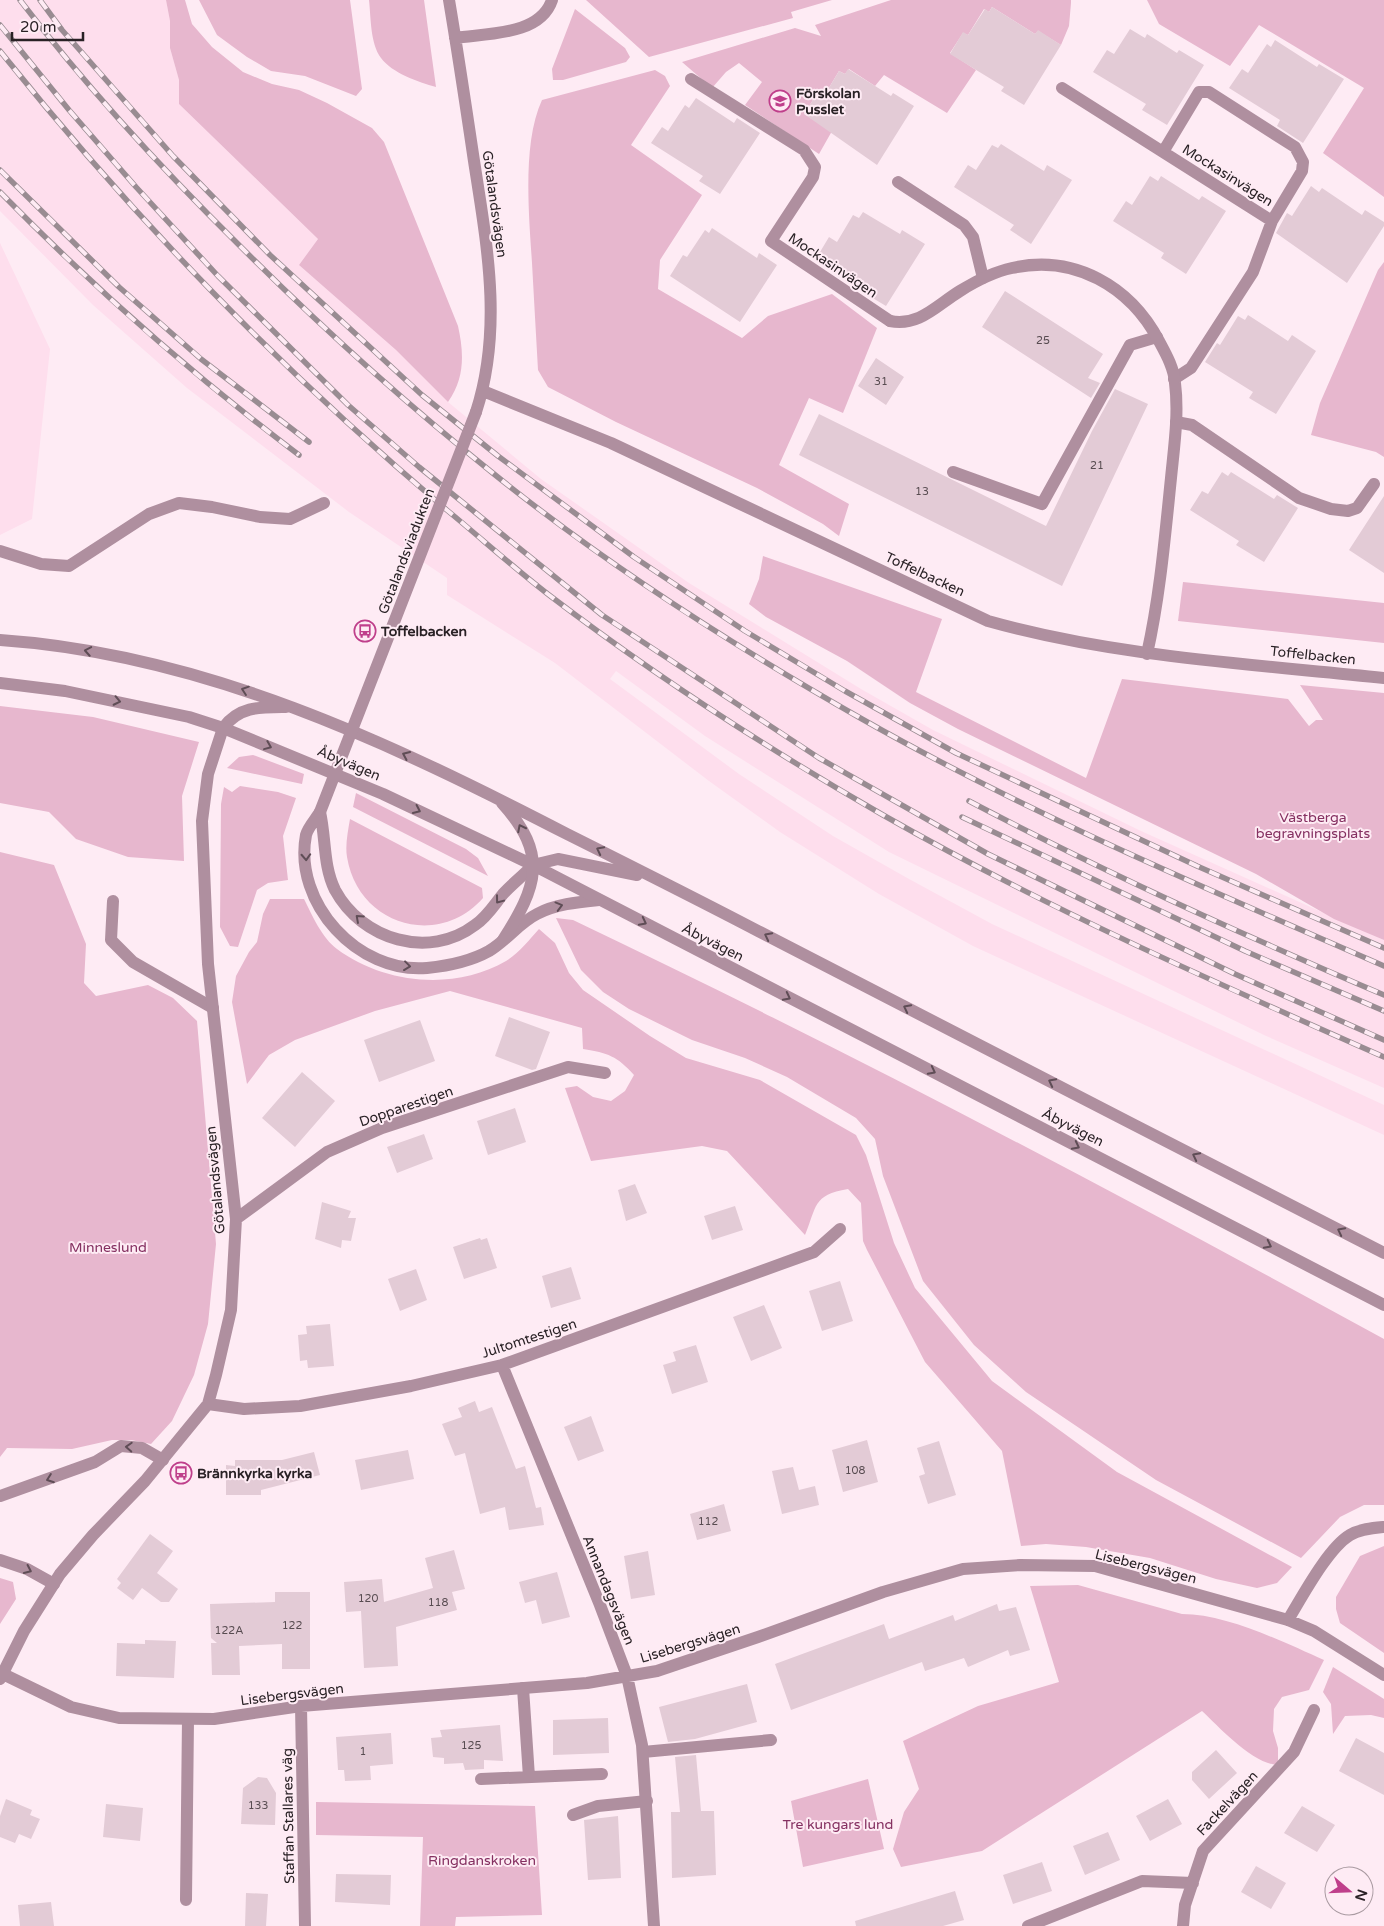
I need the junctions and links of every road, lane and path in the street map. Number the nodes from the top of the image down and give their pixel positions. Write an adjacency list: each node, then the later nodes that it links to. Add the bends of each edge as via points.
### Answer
1 (448, 0): 3 (street, Götalandsvägen)
2 (552, 0): 3 (street, via 541,17 524,28)
3 (455, 38): 12 (street, Götalandsvägen, via 489,268 492,318)
4 (691, 79): 9 (street, Mockasinvägen, via 804,150 815,167 813,177 772,241 890,321 903,324 920,318)
5 (1062, 88): 6 (street)
6 (1163, 152): 8 (street, Mockasinvägen); 8 (street, Mockasinvägen, via 1199,92 1209,92 1294,147 1303,162 1302,171)
7 (898, 182): 9 (street, via 964,225 973,237)
8 (1272, 221): 11 (street, Mockasinvägen, via 1253,272 1238,298 1191,368)
9 (983, 278): 10 (street, Mockasinvägen, via 1013,268 1037,266 1062,266 1084,272 1112,286 1131,302)
10 (1157, 337): 11 (street, Mockasinvägen); 15 (street, via 1130,345 1042,504)
11 (1174, 379): 14 (street, Mockasinvägen)
12 (483, 392): 13 (street, Götalandsvägen); 20 (street, Toffelbacken, via 611,443 988,621)
13 (476, 412): 26 (street, Götalandsviadukten, bridge)
14 (1176, 422): 16 (street, via 1192,425 1299,498 1331,510 1357,508); 20 (street, Mockasinvägen, via 1165,540)
15 (953, 472)
16 (1374, 484)
17 (324, 503): 18 (street, via 290,519 179,503 149,514 68,566 41,564)
18 (0, 552)
19 (0, 640): 23 (street, one-way to 19, via 213,678 132,659 41,643)
20 (1147, 654): 21 (street, Toffelbacken)
21 (1384, 678)
22 (0, 683): 24 (street, Åbyvägen, one-way to 24, via 114,700)
23 (291, 707): 24 (street, via 257,707 242,711 231,717); 25 (street, one-way to 23, via 404,754)
24 (223, 728): 27 (street, Åbyvägen, one-way to 27, via 383,794); 32 (street, Götalandsvägen, via 208,774 202,821)
25 (497, 798): 27 (street, one-way to 25, via 528,842 516,819); 28 (street, one-way to 25)
26 (320, 812): 27 (street, one-way to 26, via 504,893 489,913 463,933 434,942 402,941 388,937 363,922 346,906 335,889 325,855); 31 (street, Götalandsviadukten, one-way to 31, via 306,833 308,880 327,919 364,953 393,964 426,968 468,960 489,951)
27 (534, 865): 28 (street, via 558,859 576,861); 29 (street, Åbyvägen); 31 (street, via 532,886 525,906)
28 (659, 880): 36 (street, one-way to 28)
29 (600, 900): 31 (street, Götalandsviadukten, one-way to 29, via 536,914 573,902); 37 (street, Åbyvägen, one-way to 37)
30 (113, 901): 32 (street, via 110,940 133,962)
31 (503, 940)
32 (213, 1008): 34 (street, Götalandsvägen)
33 (605, 1073): 34 (street, Dopparestigen, via 568,1067 382,1128 327,1152)
34 (236, 1219): 39 (street, Götalandsvägen, via 231,1310)
35 (840, 1229): 38 (street, Jultomtestigen, via 814,1252)
36 (1384, 1253)
37 (1384, 1305)
38 (502, 1365): 39 (street, Jultomtestigen, via 300,1406 244,1409); 48 (street, Annandagsvägen)
39 (208, 1404): 40 (street, Götalandsvägen)
40 (163, 1460): 41 (street, one-way to 41, via 142,1448 121,1446 95,1462); 44 (street, Götalandsvägen)
41 (0, 1496)
42 (1384, 1527): 45 (street, via 1368,1528 1349,1535 1315,1575)
43 (0, 1560): 44 (street, one-way to 44, via 27,1569)
44 (54, 1584): 47 (street, Götalandsvägen, via 24,1631)
45 (1288, 1620): 46 (street, Lisebergsvägen, via 1314,1631); 48 (street, Lisebergsvägen, via 1095,1566 1020,1565 963,1569 882,1592 657,1671)
46 (1384, 1675)
47 (1, 1676): 52 (street, Lisebergsvägen, via 72,1707 119,1718)
48 (627, 1676): 49 (street, Lisebergsvägen); 54 (street, Annandagsvägen)
49 (523, 1688): 50 (street, Lisebergsvägen); 56 (street)
50 (301, 1706): 52 (street, Lisebergsvägen, via 214,1719); 62 (street, Staffan Stallares väg)
51 (1314, 1710): 60 (street, Fackelvägen, via 1294,1752 1203,1851)
52 (188, 1719): 61 (street)
53 (771, 1740): 54 (street)
54 (643, 1752): 58 (street, Annandagsvägen)
55 (602, 1774): 56 (street)
56 (529, 1777): 57 (street)
57 (481, 1779)
58 (647, 1801): 59 (street, via 598,1806); 63 (street, Annandagsvägen)
59 (573, 1815)
60 (1192, 1883): 64 (street, via 1142,1881); 65 (street, Fackelvägen)
61 (186, 1900)
62 (305, 1926)
63 (654, 1926)
64 (1028, 1926)
65 (1183, 1926)

